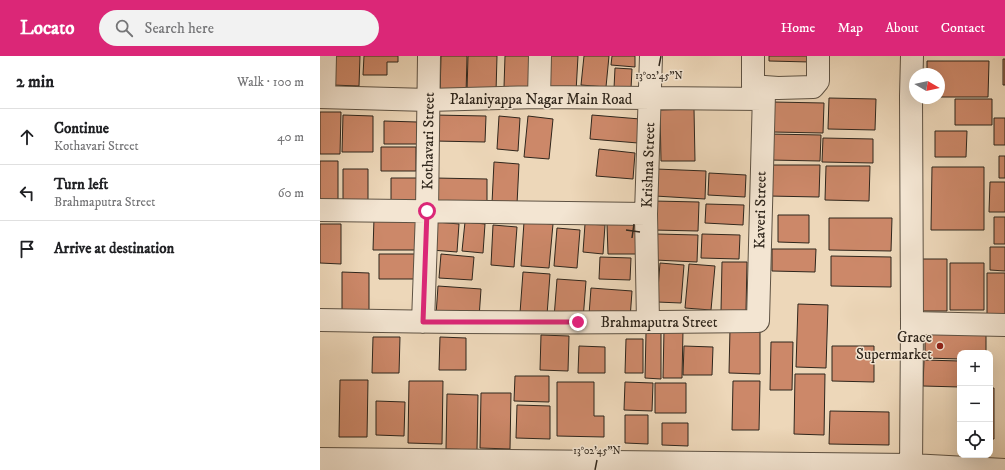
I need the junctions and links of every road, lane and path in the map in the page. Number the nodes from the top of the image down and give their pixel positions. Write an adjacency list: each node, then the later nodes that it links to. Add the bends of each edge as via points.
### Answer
1 (325, 56): 9 (street)
2 (429, 56): 12 (street, Kothavari Street)
3 (540, 56): 10 (street)
4 (651, 56): 11 (street, Krishna Street)
5 (753, 56): 8 (street, Kaveri Street)
6 (818, 56): 8 (street, Palaniyappa Nagar Main Road, via 818,81 813,87 778,88)
7 (912, 56): 20 (street)
8 (758, 93): 11 (street, Palaniyappa Nagar Main Road); 17 (street, Kaveri Street)
9 (322, 97): 12 (street, Palaniyappa Nagar Main Road)
10 (540, 97): 11 (street, Palaniyappa Nagar Main Road); 12 (street, Palaniyappa Nagar Main Road)
11 (650, 98): 15 (street, Krishna Street)
12 (428, 100): 14 (street, Kothavari Street)
13 (320, 210): 14 (street)
14 (427, 211): 15 (street); 18 (street, Kothavari Street)
15 (646, 214): 19 (street, Krishna Street)
16 (320, 320): 18 (street, Brahmaputra Street)
17 (758, 321): 19 (street, Brahmaputra Street)
18 (423, 322): 19 (street, Brahmaputra Street)
19 (648, 322)
20 (912, 324): 21 (street); 23 (street)
21 (1005, 325)
22 (320, 459): 23 (street)
23 (911, 468): 24 (street)
24 (1005, 470)

